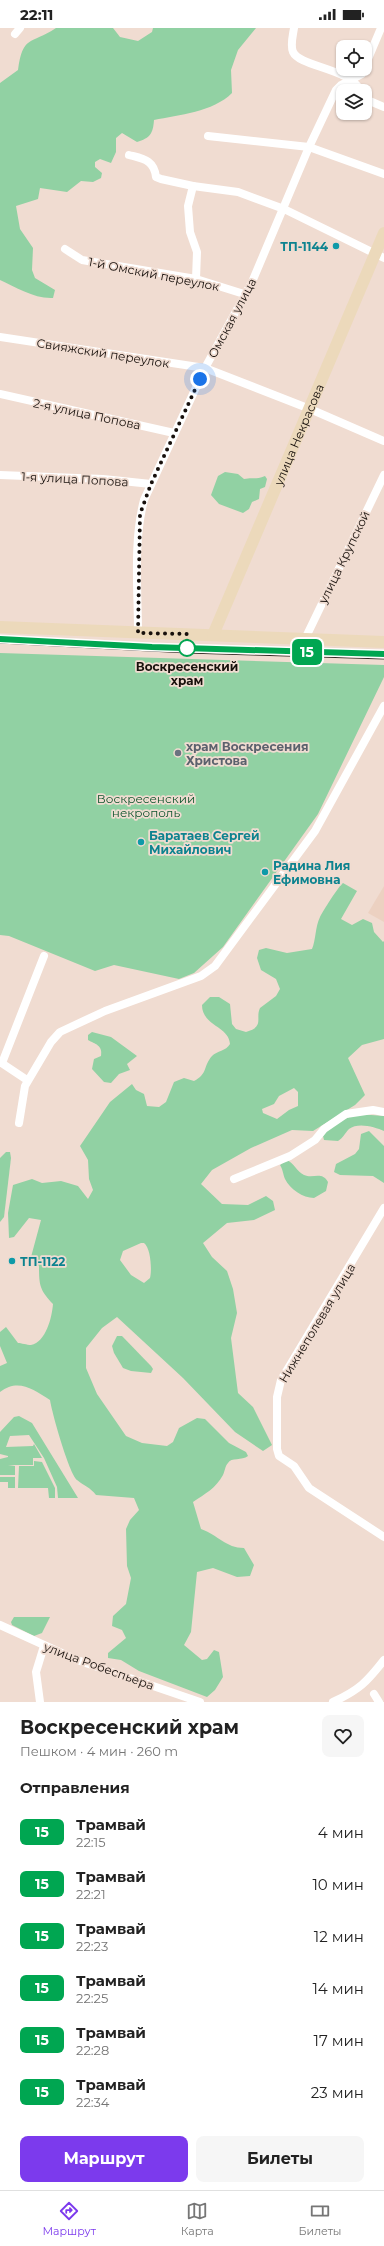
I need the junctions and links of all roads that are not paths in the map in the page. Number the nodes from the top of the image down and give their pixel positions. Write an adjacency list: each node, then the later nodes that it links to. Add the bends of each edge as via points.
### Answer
1 (294, 28): 5 (street, via 293,52 299,60 321,66)
2 (381, 28): 3 (street)
3 (372, 49)
4 (358, 76): 5 (street, Омская улица)
5 (350, 80): 6 (street); 10 (street, Омская улица, via 336,90)
6 (355, 84)
7 (372, 102): 8 (street)
8 (384, 108)
9 (208, 136): 10 (street)
10 (309, 147): 12 (street); 14 (street, Омская улица)
11 (129, 155): 13 (street, via 149,161 155,168 156,177)
12 (384, 174)
13 (193, 186): 14 (street, via 233,190); 18 (street, via 188,206 190,232 197,252)
14 (284, 209): 17 (street); 19 (street, Омская улица, via 252,282)
15 (384, 233): 17 (street, улица Некрасова)
16 (65, 249): 18 (street, 1-й Омский переулок, via 82,260)
17 (379, 257): 23 (street, улица Некрасова)
18 (196, 279): 19 (street, 1-й Омский переулок)
19 (244, 294): 21 (street, Омская улица)
20 (0, 337): 21 (street, Свияжский переулок)
21 (205, 368): 23 (street, Свияжский переулок); 24 (street, Омская улица)
22 (0, 394): 24 (street, 2-я улица Попова)
23 (310, 409): 25 (street, Свияжский переулок); 31 (street, улица Некрасова)
24 (174, 433): 28 (street, Омская улица)
25 (384, 441)
26 (0, 475): 28 (street, 1-я улица Попова, via 102,479)
27 (384, 475): 32 (street, улица Крупской)
28 (151, 484): 30 (street, Омская улица, via 140,516)
29 (0, 627): 30 (street)
30 (138, 633): 31 (street)
31 (213, 635): 32 (street)
32 (304, 639): 33 (street)
33 (384, 642)
34 (384, 706): 37 (street, via 315,831 215,966 201,976 105,1011 60,1032 51,1042 35,1072)
35 (44, 956): 36 (street)
36 (1, 1063): 37 (street)
37 (27, 1080): 39 (street)
38 (384, 1112): 40 (street, via 372,1110 346,1114 324,1129 315,1140 290,1156)
39 (19, 1123)
40 (234, 1179)
41 (384, 1208): 42 (street, Нижнеполевая улица, via 281,1380 277,1397 277,1450 279,1456 294,1466 309,1488)
42 (384, 1537)
43 (0, 1625): 44 (street, улица Робеспьера)
44 (44, 1646): 47 (street, via 36,1672); 48 (street, улица Робеспьера, via 77,1660)
45 (384, 1660): 49 (street, via 367,1683)
46 (374, 1694): 50 (street)
47 (40, 1702)
48 (200, 1702)
49 (333, 1702)
50 (379, 1702)

